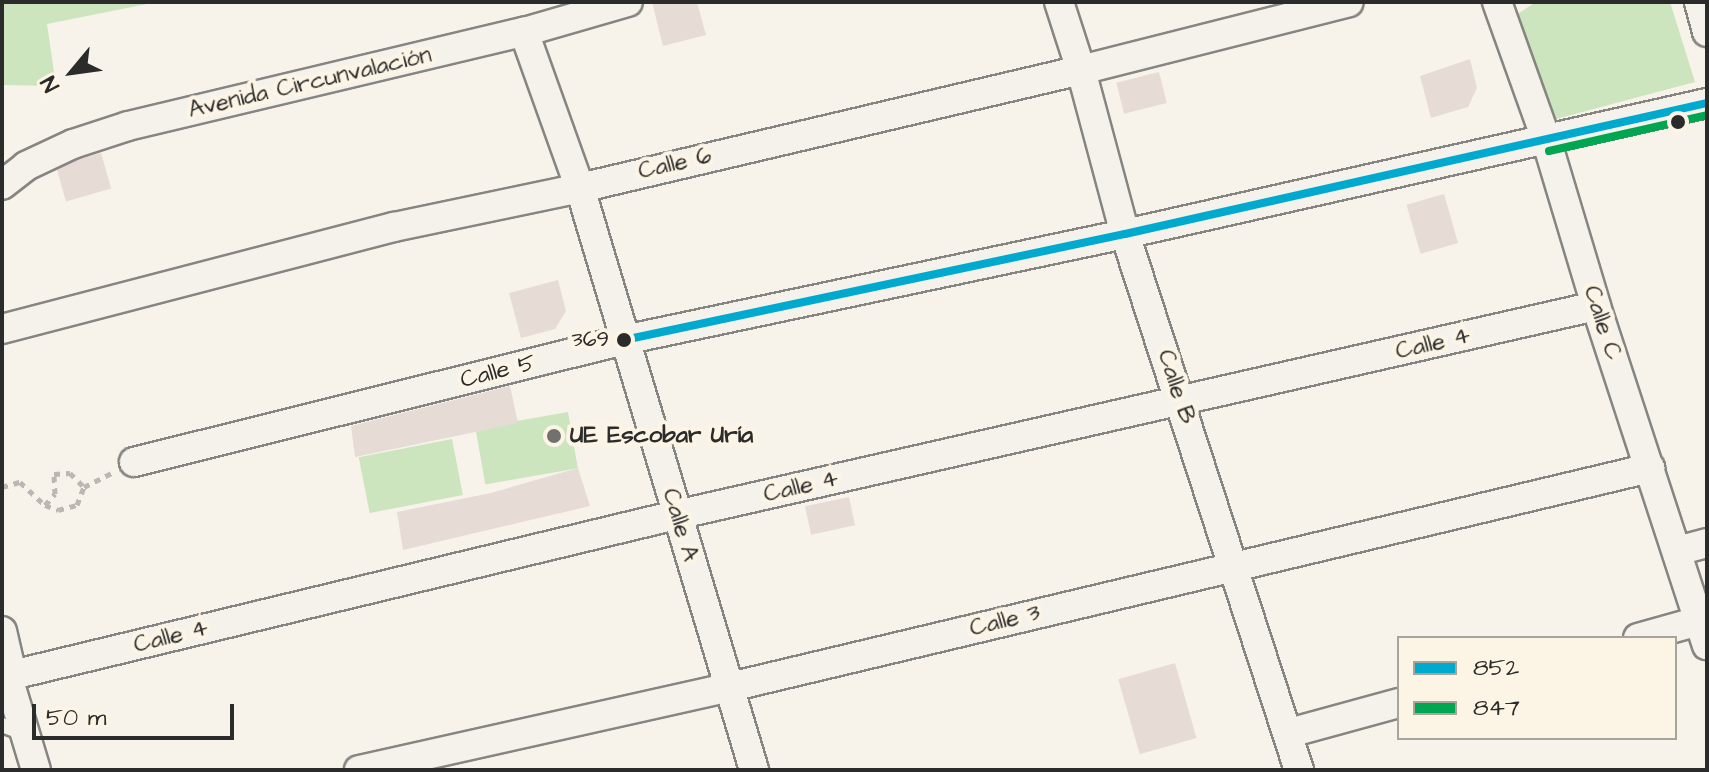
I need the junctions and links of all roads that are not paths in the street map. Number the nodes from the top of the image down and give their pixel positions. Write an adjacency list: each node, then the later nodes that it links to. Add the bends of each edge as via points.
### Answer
1 (628, 2): 6 (street, Avenida Circunvalación)
2 (1059, 2): 8 (street, Calle B)
3 (1349, 2): 8 (street, Calle 6)
4 (1497, 2): 10 (street, Calle C)
5 (1699, 2): 7 (street)
6 (524, 32): 11 (street, Avenida Circunvalación, via 128,126 26,166); 12 (street, Calle A)
7 (1707, 32)
8 (1081, 70): 12 (street, Calle 6); 13 (street, Calle B)
9 (1707, 103): 10 (street, Calle 5)
10 (1546, 139): 13 (street, Calle 5); 14 (street, Calle C)
11 (2, 185)
12 (580, 188): 15 (street, Calle 6, via 394,227); 16 (street, Calle A)
13 (1125, 234): 16 (street, Calle 5); 17 (street, Calle B)
14 (1596, 306): 17 (street, Calle 4); 19 (street, Calle C)
15 (2, 329)
16 (624, 340): 18 (street, Calle 5); 20 (street, Calle A)
17 (1180, 401): 20 (street, Calle 4); 23 (street, Calle B)
18 (134, 462)
19 (1650, 468): 22 (street, Calle C); 23 (street, Calle 3)
20 (676, 515): 27 (street, Calle 4); 28 (street, Calle A)
21 (1707, 543): 22 (street)
22 (1677, 551): 25 (street, Calle C)
23 (1235, 566): 28 (street, Calle 3); 31 (street, Calle B)
24 (2, 631): 27 (street, via 10,665)
25 (1703, 633): 26 (street)
26 (1664, 636)
27 (6, 673): 30 (street)
28 (730, 687): 33 (street, Calle 3); 34 (street, Calle A)
29 (1397, 704): 31 (street)
30 (14, 730): 32 (street)
31 (1289, 733): 35 (street, Calle B)
32 (36, 770)
33 (359, 770)
34 (754, 770)
35 (1299, 770)

